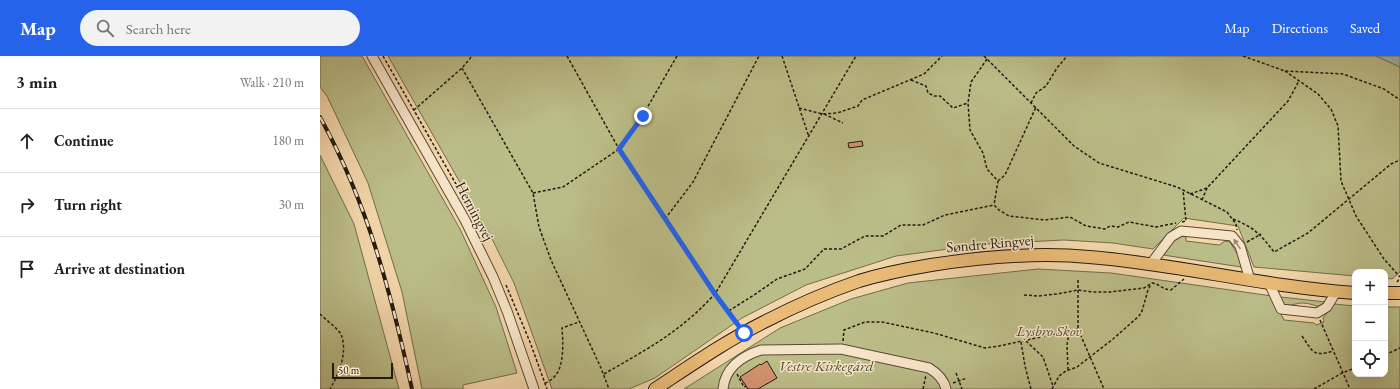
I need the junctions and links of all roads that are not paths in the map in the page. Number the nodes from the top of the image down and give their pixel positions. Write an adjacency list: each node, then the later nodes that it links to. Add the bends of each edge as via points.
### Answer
1 (372, 56): 10 (street, Herningvej, via 465,220 493,277)
2 (1150, 265): 3 (main road, Søndre Ringvej); 3 (street, one-way to 2, via 1240,246 1232,236 1181,231 1171,237); 11 (main road, Søndre Ringvej, via 1089,257 1038,255 967,260 907,269 860,281 763,322 712,351)
3 (1250, 280): 4 (main road, Søndre Ringvej)
4 (1269, 283): 6 (main road, Søndre Ringvej); 6 (street, via 1281,309 1317,313 1327,307)
5 (1398, 287): 7 (main road)
6 (1336, 292): 8 (main road, Søndre Ringvej)
7 (1388, 292)
8 (1352, 293)
9 (946, 387): 12 (street, via 942,379 928,368 841,349 761,350 749,354 738,361 729,372)
10 (534, 389)
11 (655, 389)
12 (723, 389)

